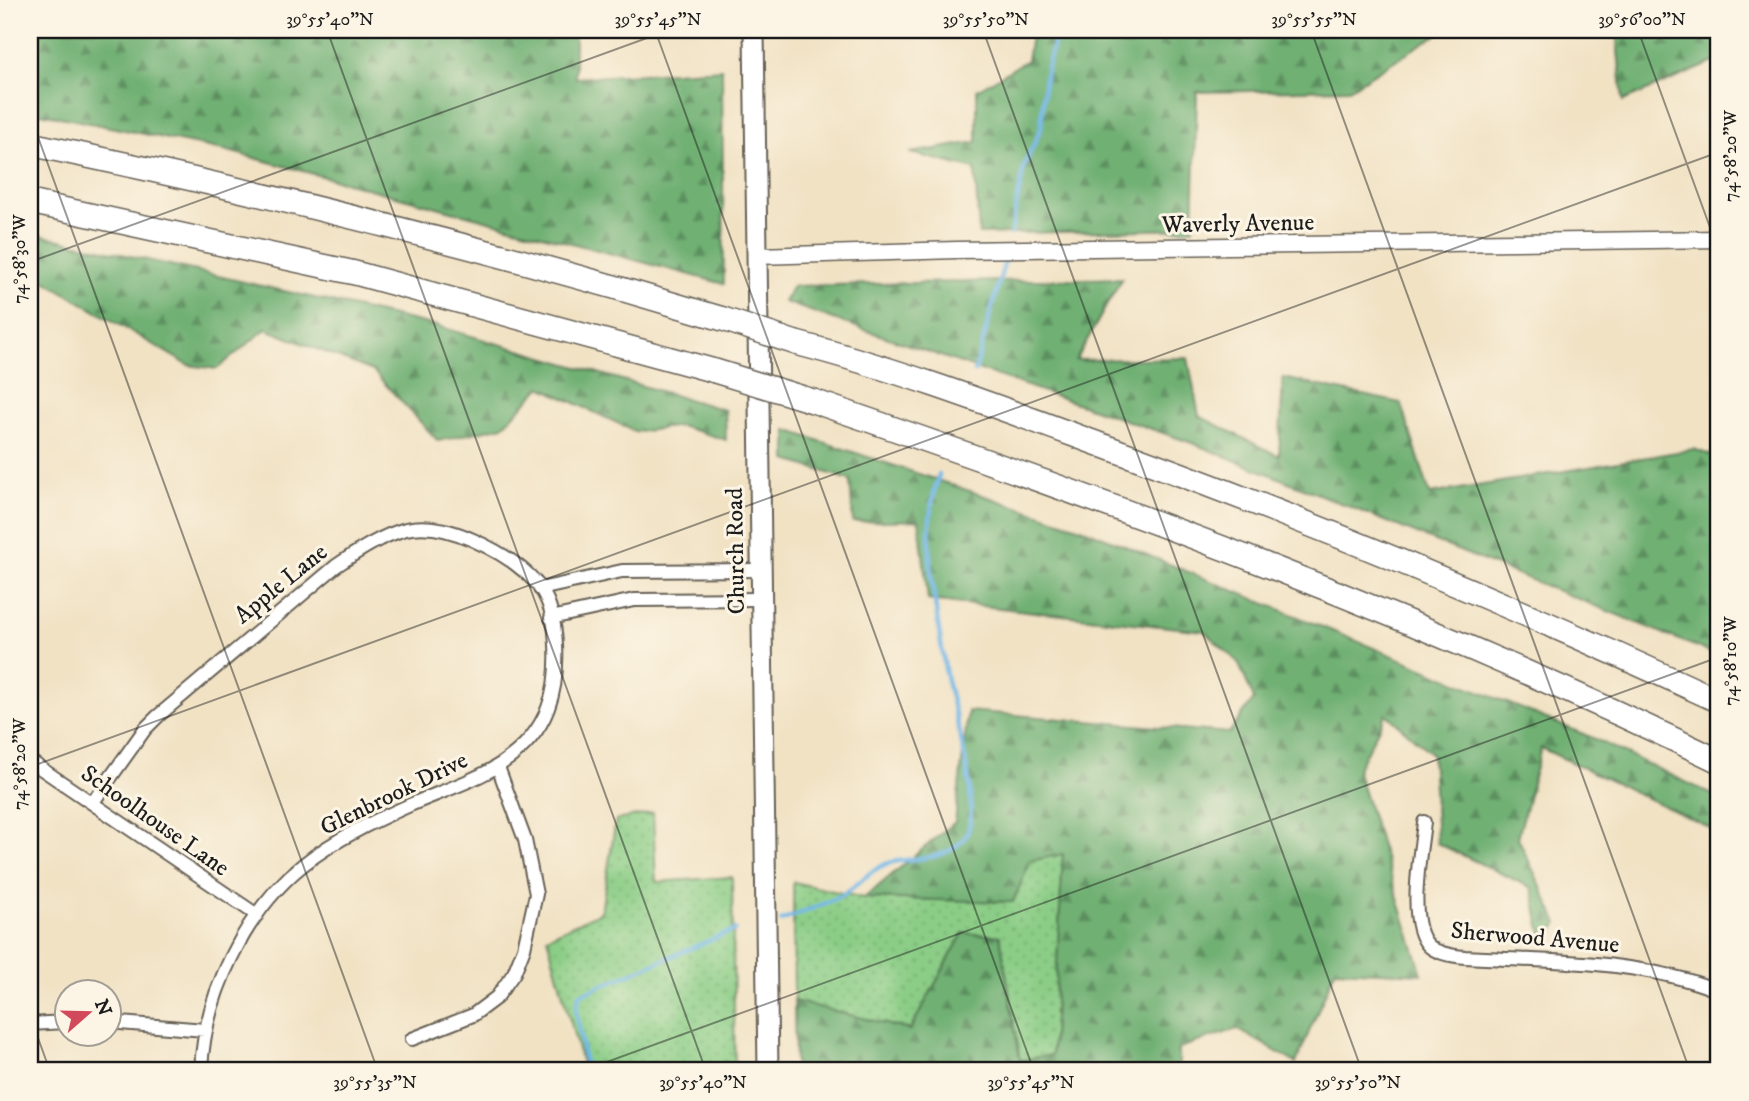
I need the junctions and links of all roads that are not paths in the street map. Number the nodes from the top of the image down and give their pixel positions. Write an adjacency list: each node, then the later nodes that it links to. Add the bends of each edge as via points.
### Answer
1 (754, 30): 5 (main road, Church Road)
2 (30, 144): 10 (highway, bridge, via 350,216 565,272 1017,414 1280,512)
3 (30, 202): 11 (highway, bridge, via 381,280 814,401 1097,499 1310,581)
4 (1719, 239): 5 (street, Waverly Avenue)
5 (757, 256): 6 (main road, Church Road)
6 (761, 570): 7 (street, via 622,571); 8 (main road, Church Road)
7 (540, 589): 9 (street, Glenbrook Drive); 16 (street, Apple Lane, via 495,549 440,529 408,529 365,546 171,703 145,729)
8 (761, 599): 9 (street, via 634,600); 26 (main road, Church Road)
9 (551, 618): 14 (street, Glenbrook Drive, via 556,667 548,707 532,737)
10 (1719, 701)
11 (1656, 730): 13 (highway); 15 (highway)
12 (30, 761): 16 (street, Schoolhouse Lane)
13 (1719, 761)
14 (498, 767): 18 (street, Glenbrook Drive, via 338,841 291,875); 24 (street, via 525,840 536,894 524,948 497,998 473,1015)
15 (1719, 769)
16 (93, 802): 18 (street, Schoolhouse Lane)
17 (1424, 822): 19 (street, Sherwood Avenue, via 1416,912 1429,946 1446,955 1465,957 1625,966)
18 (257, 915): 23 (street, Glenbrook Drive, via 227,970)
19 (1719, 991)
20 (52, 1023): 22 (street)
21 (122, 1023): 23 (street)
22 (30, 1024)
23 (205, 1030): 25 (street, Glenbrook Drive)
24 (412, 1039)
25 (201, 1071)
26 (768, 1071)

